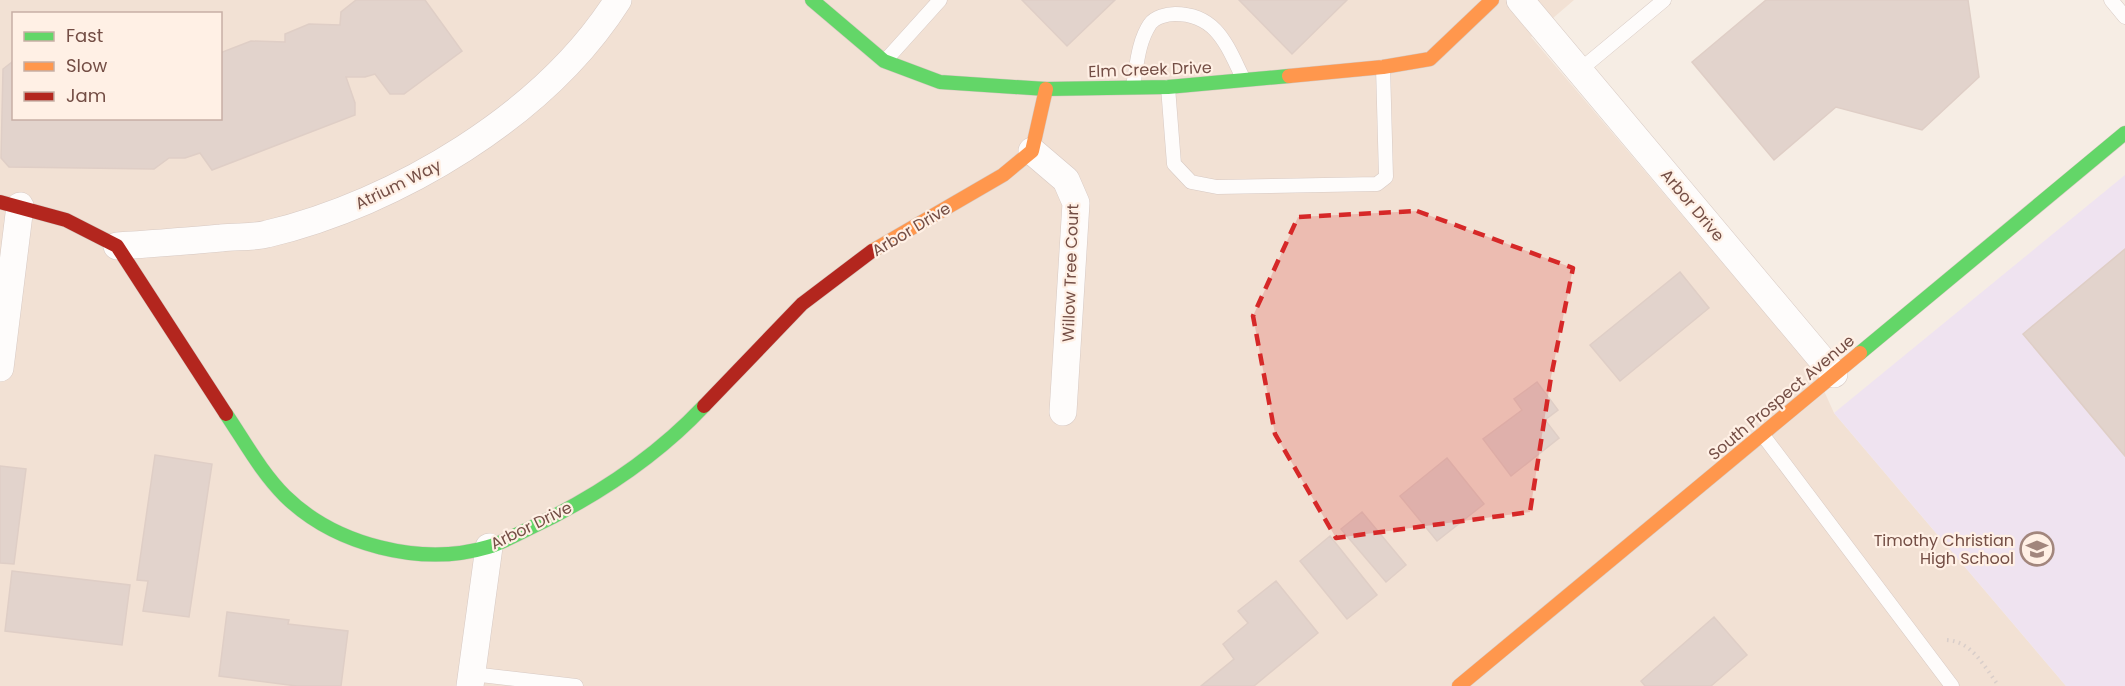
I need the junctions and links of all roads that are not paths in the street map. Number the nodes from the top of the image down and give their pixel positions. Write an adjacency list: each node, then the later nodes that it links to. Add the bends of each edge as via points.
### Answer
1 (618, 0): 19 (street, Atrium Way, via 558,73 507,118 451,158 378,196 264,235)
2 (940, 0): 9 (lane)
3 (1492, 0): 10 (street, Elm Creek Drive, via 1430,59)
4 (1520, 0): 11 (street, Arbor Drive)
5 (1664, 0): 11 (lane)
6 (2111, 0): 8 (lane)
7 (818, 2): 9 (street, Elm Creek Drive)
8 (2125, 17)
9 (884, 61): 15 (street, Elm Creek Drive, via 940,82)
10 (1383, 67): 12 (street, Elm Creek Drive); 14 (lane, via 1386,177 1377,184 1217,187 1191,182 1174,164)
11 (1580, 70): 21 (street, Arbor Drive)
12 (1244, 80): 13 (lane, via 1210,23 1192,14 1167,14 1152,22 1141,43); 14 (street, Elm Creek Drive)
13 (1133, 86): 14 (street, Elm Creek Drive); 15 (street, Elm Creek Drive)
14 (1168, 87)
15 (1046, 89): 17 (street)
16 (2125, 133): 21 (street, South Prospect Avenue)
17 (1032, 151): 22 (street, Willow Tree Court, via 1066,180 1076,203); 24 (street, Arbor Drive, via 1003,175 882,243 802,304 683,429 622,475 558,514)
18 (10, 204): 19 (street, Arbor Drive, via 66,220); 20 (street)
19 (117, 246): 24 (street, Arbor Drive, via 266,475 286,497 323,524 365,543 409,553 454,553)
20 (0, 368)
21 (1834, 374): 23 (street, South Prospect Avenue)
22 (1063, 412)
23 (1762, 434): 27 (street, South Prospect Avenue); 28 (lane)
24 (489, 547): 25 (street)
25 (471, 680): 26 (lane)
26 (576, 686)
27 (1459, 686)
28 (1952, 686)

